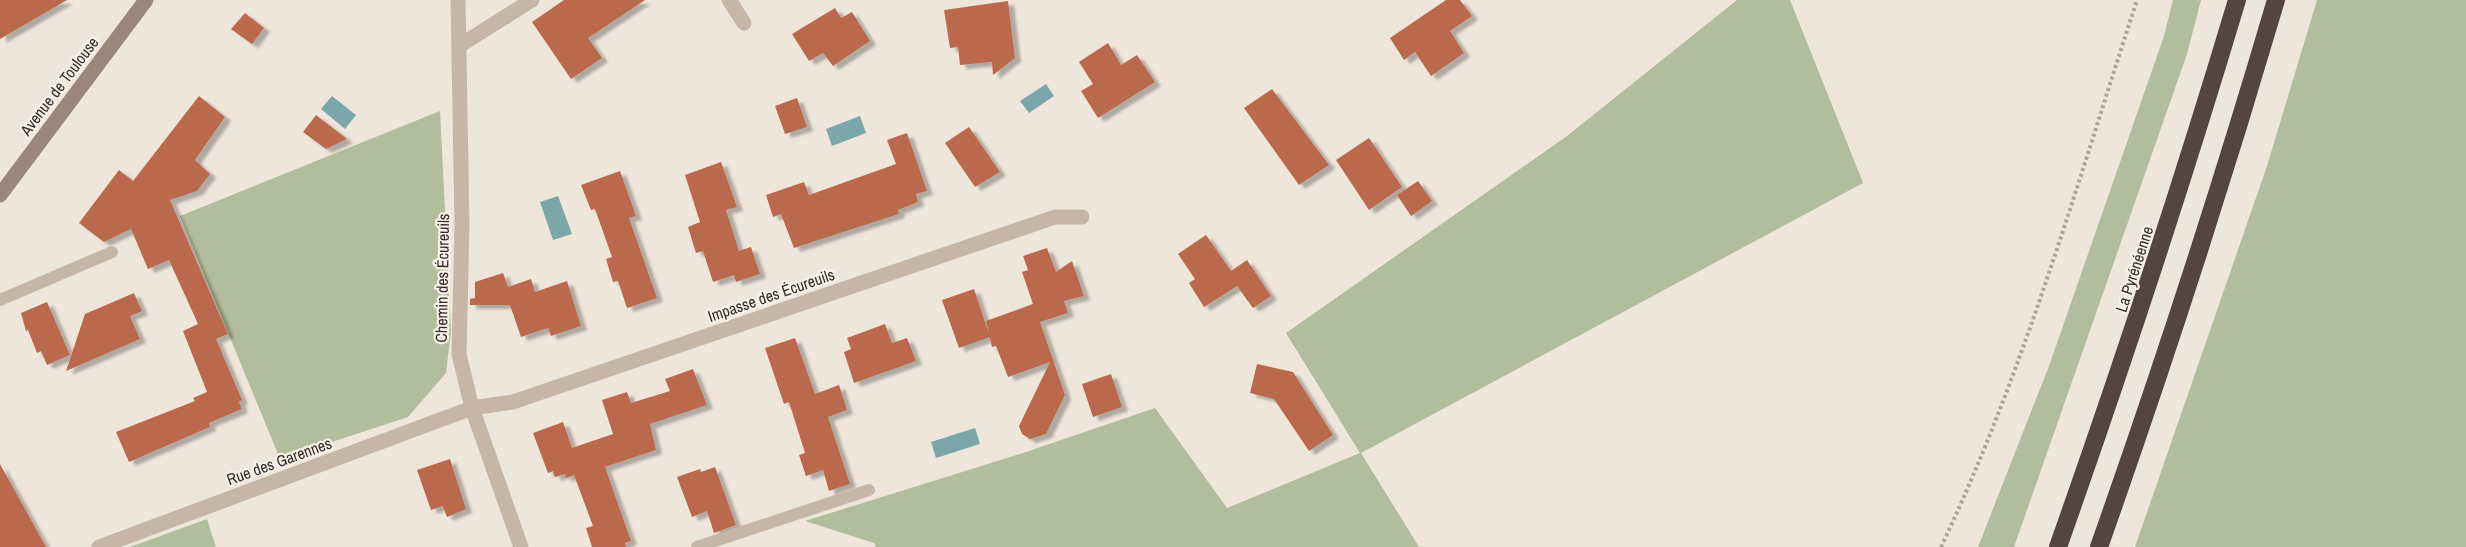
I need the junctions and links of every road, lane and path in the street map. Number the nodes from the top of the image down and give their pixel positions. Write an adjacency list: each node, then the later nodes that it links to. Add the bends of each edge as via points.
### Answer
1 (146, 0): 10 (main road, Avenue de Toulouse)
2 (458, 0): 9 (street, Chemin des Écureuils)
3 (532, 0): 9 (street)
4 (729, 0): 8 (street)
5 (2137, 0): 19 (path, via 2040,298 1973,479)
6 (2237, 0): 20 (highway, La Pyrénéenne, via 2189,163)
7 (2276, 0): 21 (highway, via 2167,354)
8 (744, 22)
9 (459, 46): 14 (street, Chemin des Écureuils, via 459,354)
10 (0, 195)
11 (1082, 217): 14 (street, Impasse des Écureuils, via 1055,217 513,402)
12 (112, 252): 13 (lane)
13 (0, 300)
14 (472, 408): 16 (street, Rue des Garennes); 17 (street, Chemin des Écureuils)
15 (869, 489): 18 (lane)
16 (99, 547)
17 (521, 547)
18 (697, 547)
19 (1941, 547)
20 (2058, 547)
21 (2098, 547)

